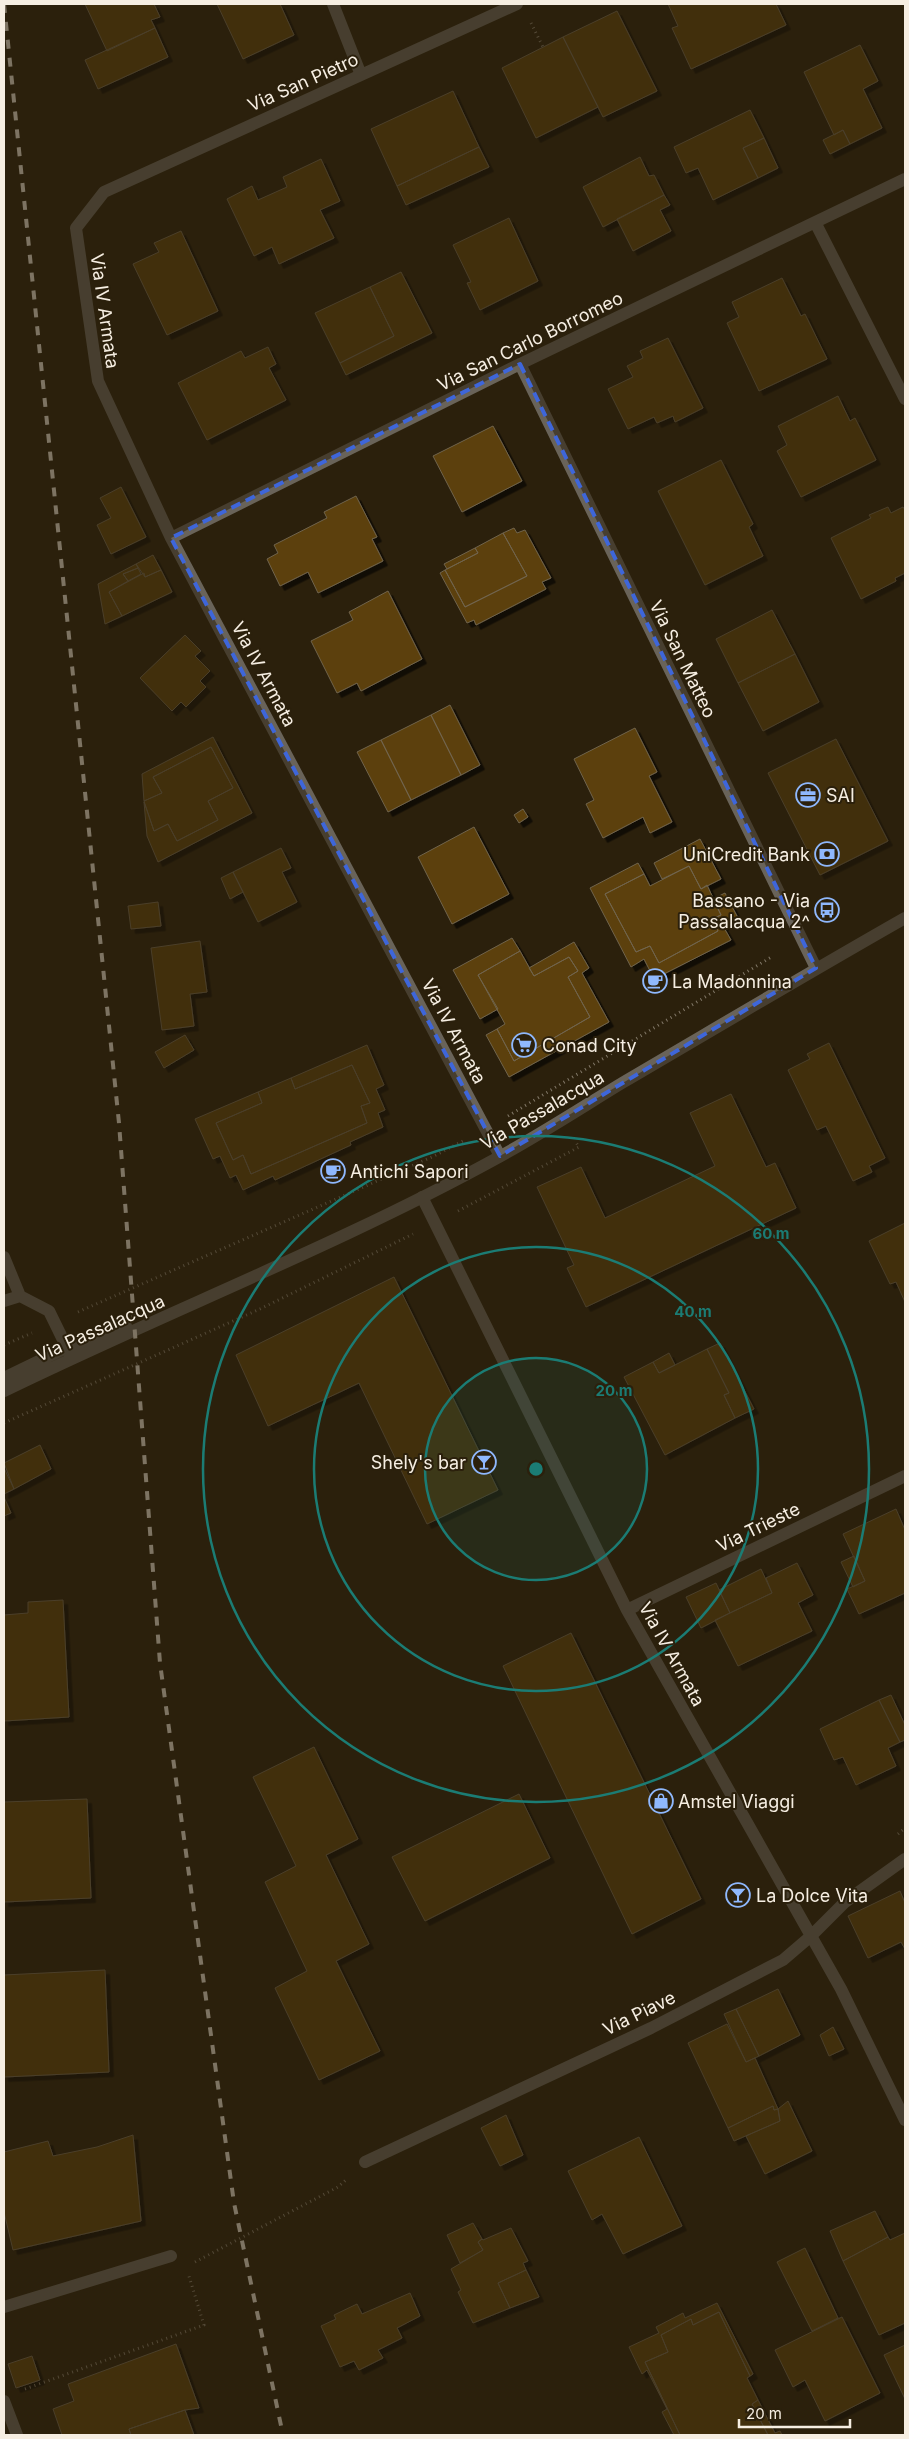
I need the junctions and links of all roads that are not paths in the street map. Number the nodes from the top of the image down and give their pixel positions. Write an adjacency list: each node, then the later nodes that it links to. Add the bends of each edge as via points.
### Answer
1 (333, 4): 3 (street)
2 (517, 4): 3 (street, Via San Pietro)
3 (361, 75): 5 (street, Via San Pietro)
4 (905, 179): 6 (street, Via San Carlo Borromeo)
5 (104, 192): 9 (street, Via IV Armata, via 76,228 98,381)
6 (816, 224): 7 (street, Via San Carlo Borromeo); 8 (street)
7 (520, 364): 9 (street, Via San Carlo Borromeo); 11 (street, Via San Matteo)
8 (905, 399)
9 (171, 538): 12 (street, Via IV Armata)
10 (905, 918): 11 (street, Via Passalacqua)
11 (816, 968): 12 (street, Via Passalacqua)
12 (500, 1156): 13 (street, Via Passalacqua)
13 (422, 1197): 17 (street, Via Passalacqua, via 211,1297); 21 (street, Via IV Armata)
14 (4, 1257): 15 (street)
15 (20, 1296): 16 (street); 17 (street, via 49,1311)
16 (4, 1301)
17 (70, 1353): 18 (street, Via Passalacqua); 19 (street, Via Passalacqua)
18 (4, 1378)
19 (4, 1391)
20 (905, 1476): 21 (street, Via Trieste)
21 (627, 1610): 23 (street, Via IV Armata)
22 (905, 1859): 23 (street, Via Piave, via 845,1902)
23 (811, 1936): 24 (street, Via IV Armata, via 841,1989); 25 (street, Via Piave, via 783,1960 651,2028)
24 (905, 2120)
25 (365, 2162)
26 (171, 2256): 27 (street)
27 (4, 2307)
28 (5, 2408): 29 (street)
29 (17, 2435)

